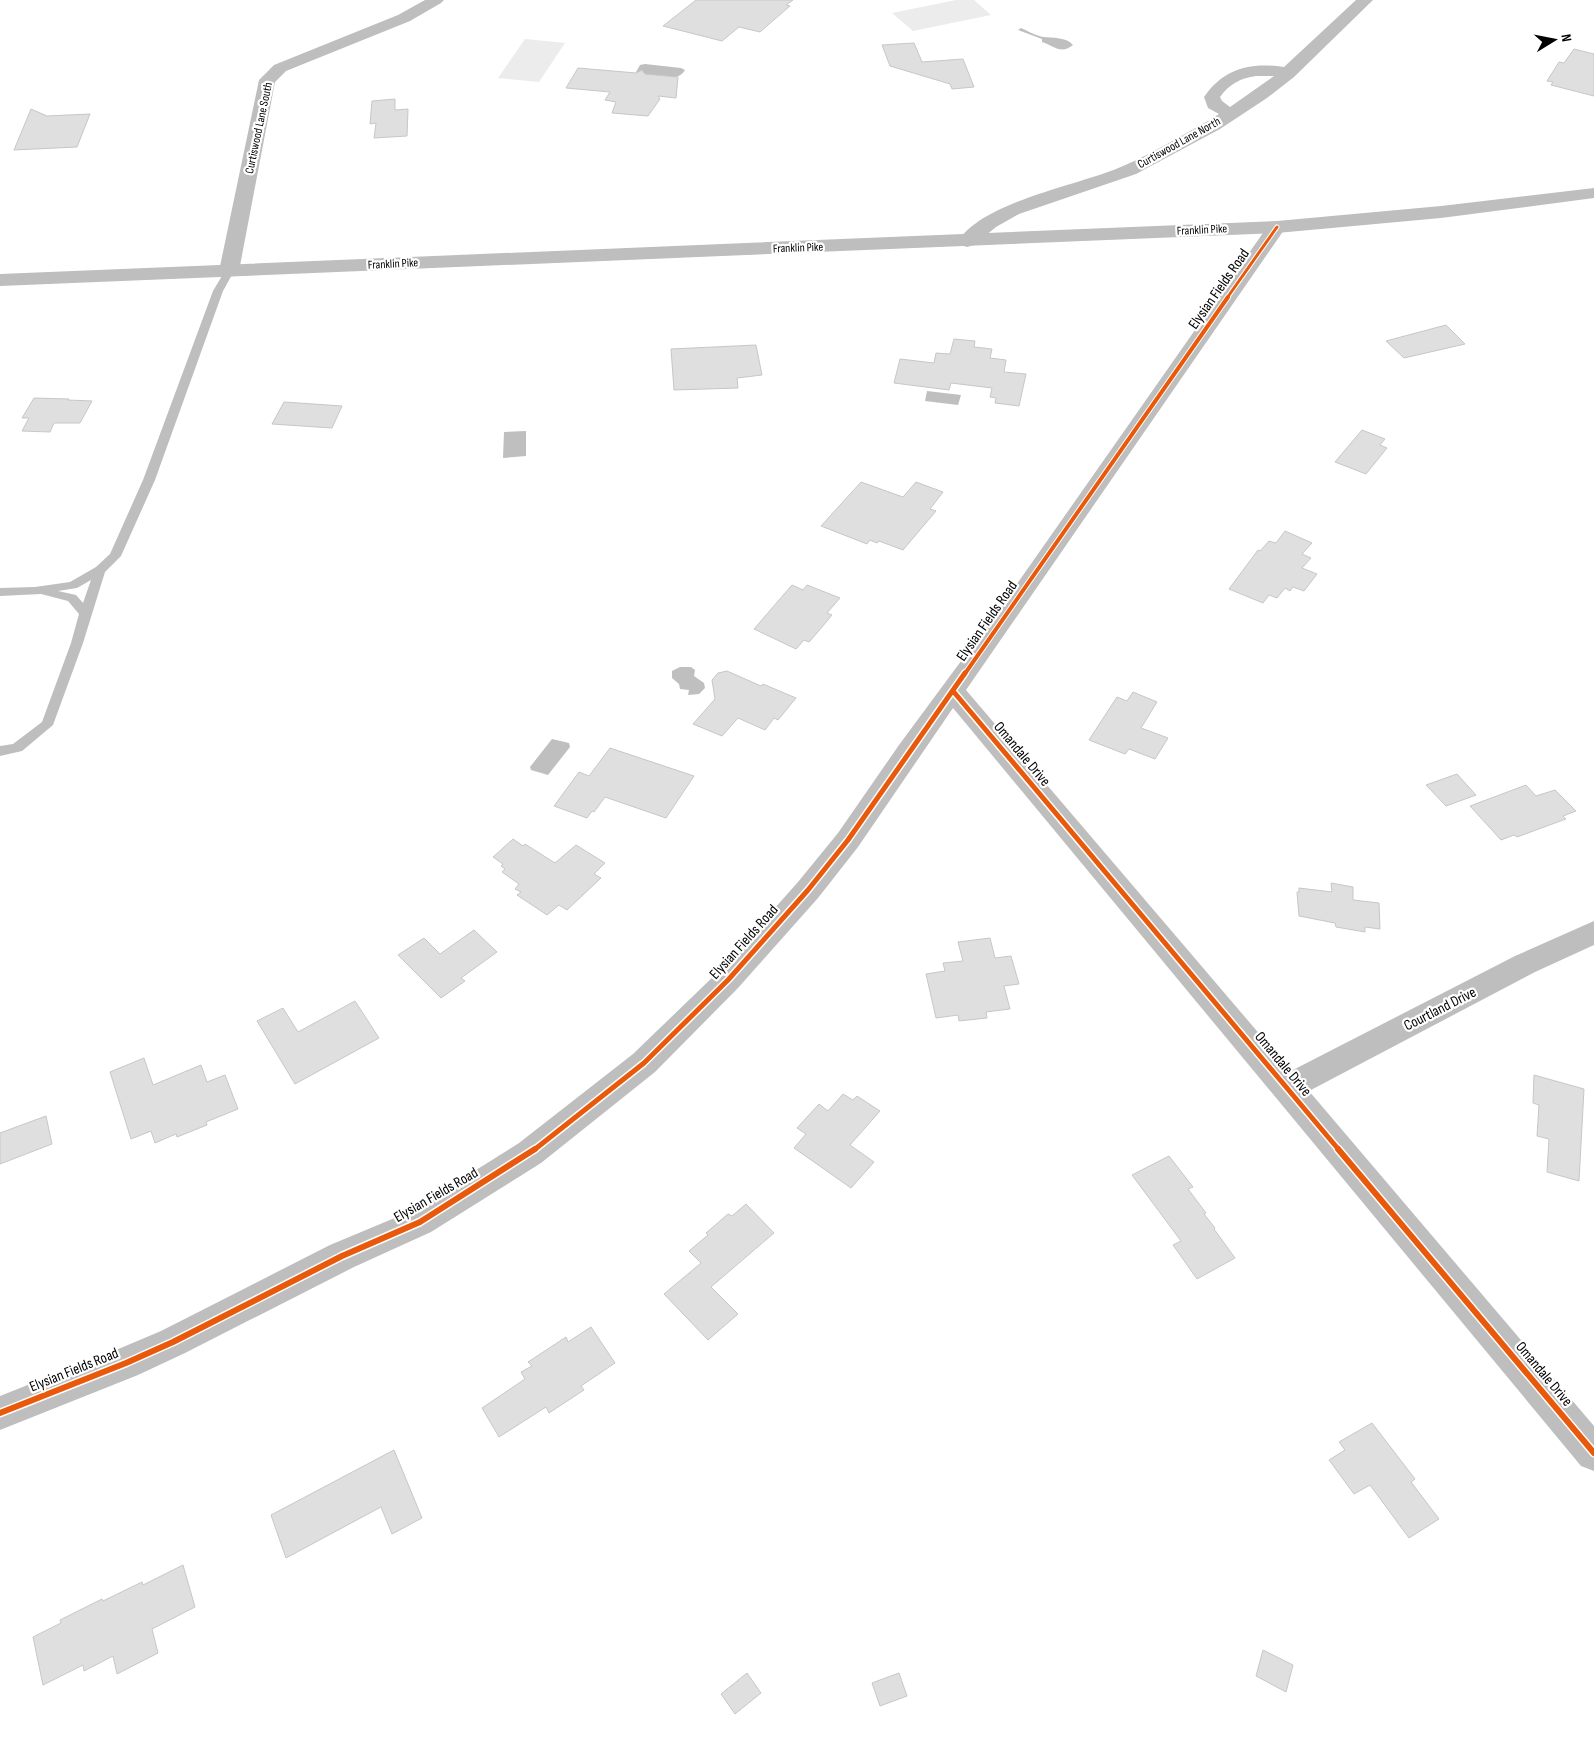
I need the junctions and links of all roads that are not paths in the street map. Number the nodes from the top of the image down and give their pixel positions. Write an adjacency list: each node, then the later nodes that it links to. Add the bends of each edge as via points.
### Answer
1 (436, 0): 8 (street, Curtiswood Lane South, via 404,18 280,68 267,80)
2 (1364, 0): 3 (street, Curtiswood Lane North)
3 (1288, 72): 4 (street, Curtiswood Lane North); 4 (street, via 1248,71 1222,84 1212,97 1214,104)
4 (1231, 114): 7 (street, Curtiswood Lane North, via 1130,170 1013,210 989,223)
5 (1594, 193): 6 (street, Franklin Pike, via 1441,212)
6 (1277, 227): 7 (street, Franklin Pike); 14 (street, Elysian Fields Road)
7 (967, 241): 8 (street, Franklin Pike)
8 (229, 271): 9 (street, Franklin Pike); 10 (lane, via 218,291 148,480 116,556)
9 (0, 280)
10 (100, 570): 11 (lane, via 72,585); 13 (lane)
11 (35, 591): 12 (lane); 13 (lane, via 72,598)
12 (0, 592)
13 (85, 613): 15 (lane, via 47,725 17,748)
14 (953, 691): 17 (street, Omandale Drive); 18 (street, Elysian Fields Road, via 848,840 728,980 644,1063 562,1130 420,1222 342,1256 173,1342)
15 (0, 750)
16 (1594, 932): 17 (street, Courtland Drive)
17 (1287, 1088): 19 (street, Omandale Drive)
18 (0, 1413)
19 (1594, 1453)

